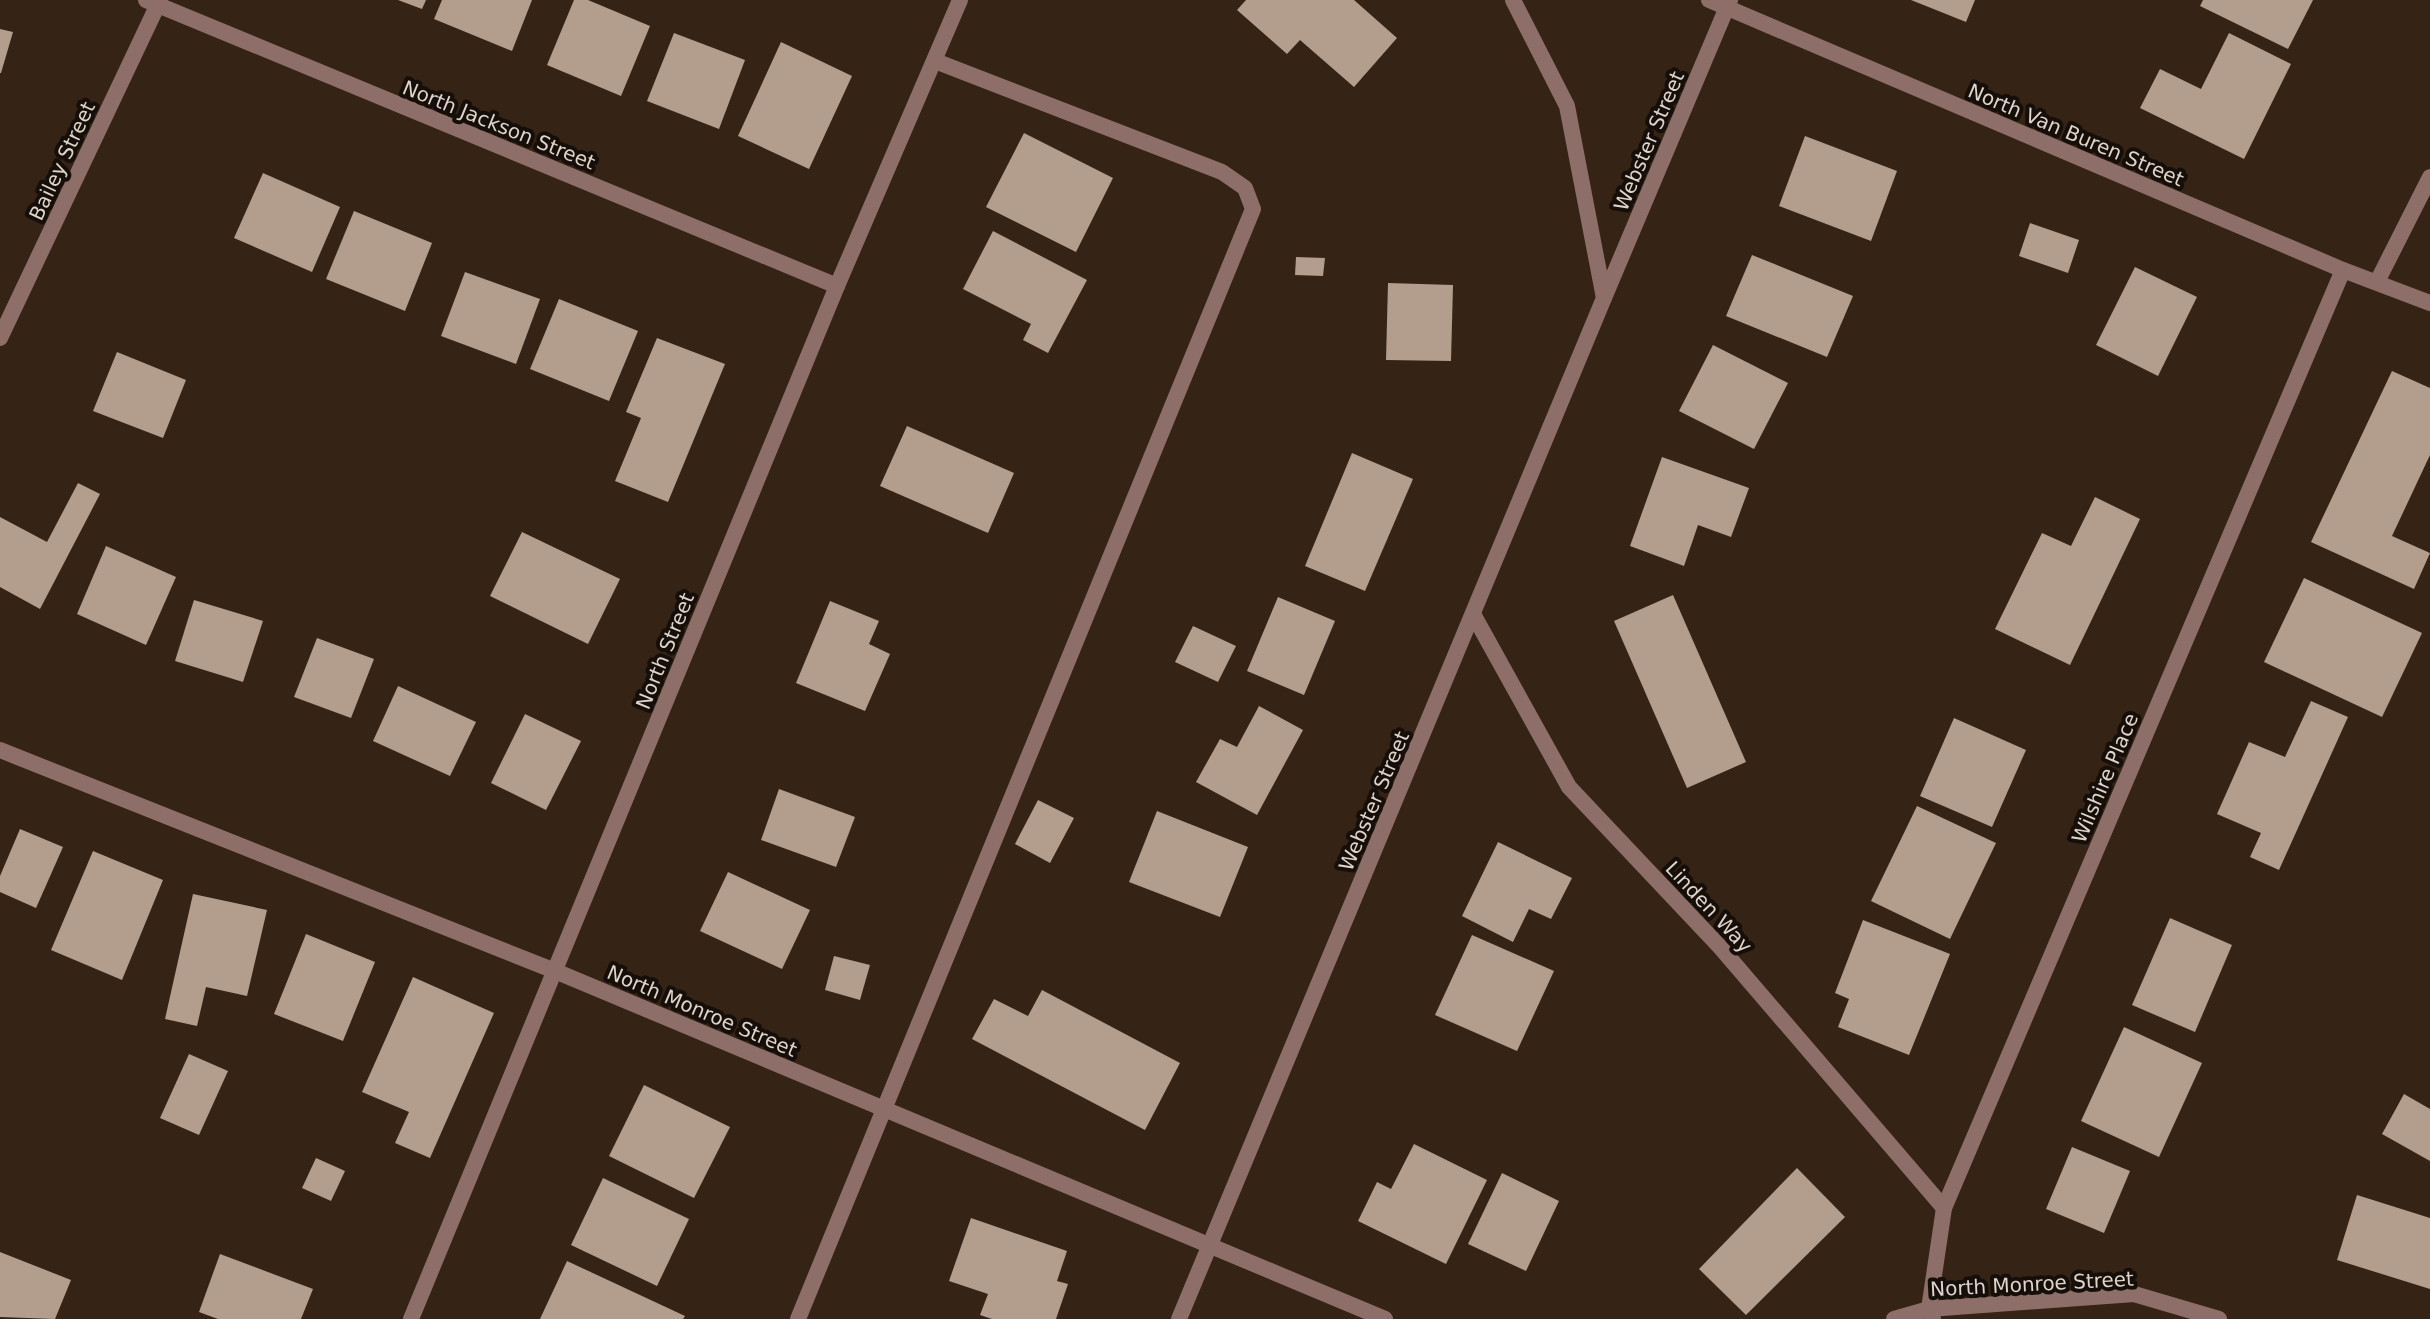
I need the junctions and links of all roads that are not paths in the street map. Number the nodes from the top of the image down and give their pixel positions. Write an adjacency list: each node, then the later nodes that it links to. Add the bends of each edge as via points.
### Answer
1 (960, 0): 6 (street, North Street)
2 (1513, 0): 11 (street, Webster Street, via 1567,106)
3 (1709, 0): 5 (street, North Van Buren Street)
4 (154, 2): 10 (street, North Jackson Street); 13 (street, Bailey Street)
5 (1728, 4): 8 (street, North Van Buren Street); 11 (street, Webster Street)
6 (935, 61): 10 (street, North Street); 17 (street, via 1222,172 1245,188 1253,209)
7 (2430, 177): 9 (street)
8 (2343, 270): 9 (street, North Van Buren Street); 18 (street, Wilshire Place)
9 (2377, 282): 12 (street, North Van Buren Street)
10 (837, 286): 16 (street, North Street)
11 (1604, 298): 14 (street, Webster Street)
12 (2430, 303)
13 (0, 338)
14 (1473, 614): 18 (street, Linden Way, via 1569,787 1720,947); 19 (street, Webster Street)
15 (0, 750): 16 (street, North Monroe Street)
16 (555, 971): 17 (street, North Monroe Street); 21 (street, North Street)
17 (884, 1109): 19 (street, North Monroe Street); 22 (street)
18 (1944, 1208): 20 (street, Wilshire Place)
19 (1211, 1246): 23 (street, Webster Street); 24 (street, North Monroe Street)
20 (1931, 1314): 25 (street, North Monroe Street); 26 (street, North Monroe Street, via 2134,1294)
21 (411, 1319)
22 (798, 1319)
23 (1179, 1319)
24 (1385, 1319)
25 (1894, 1319)
26 (2219, 1319)

